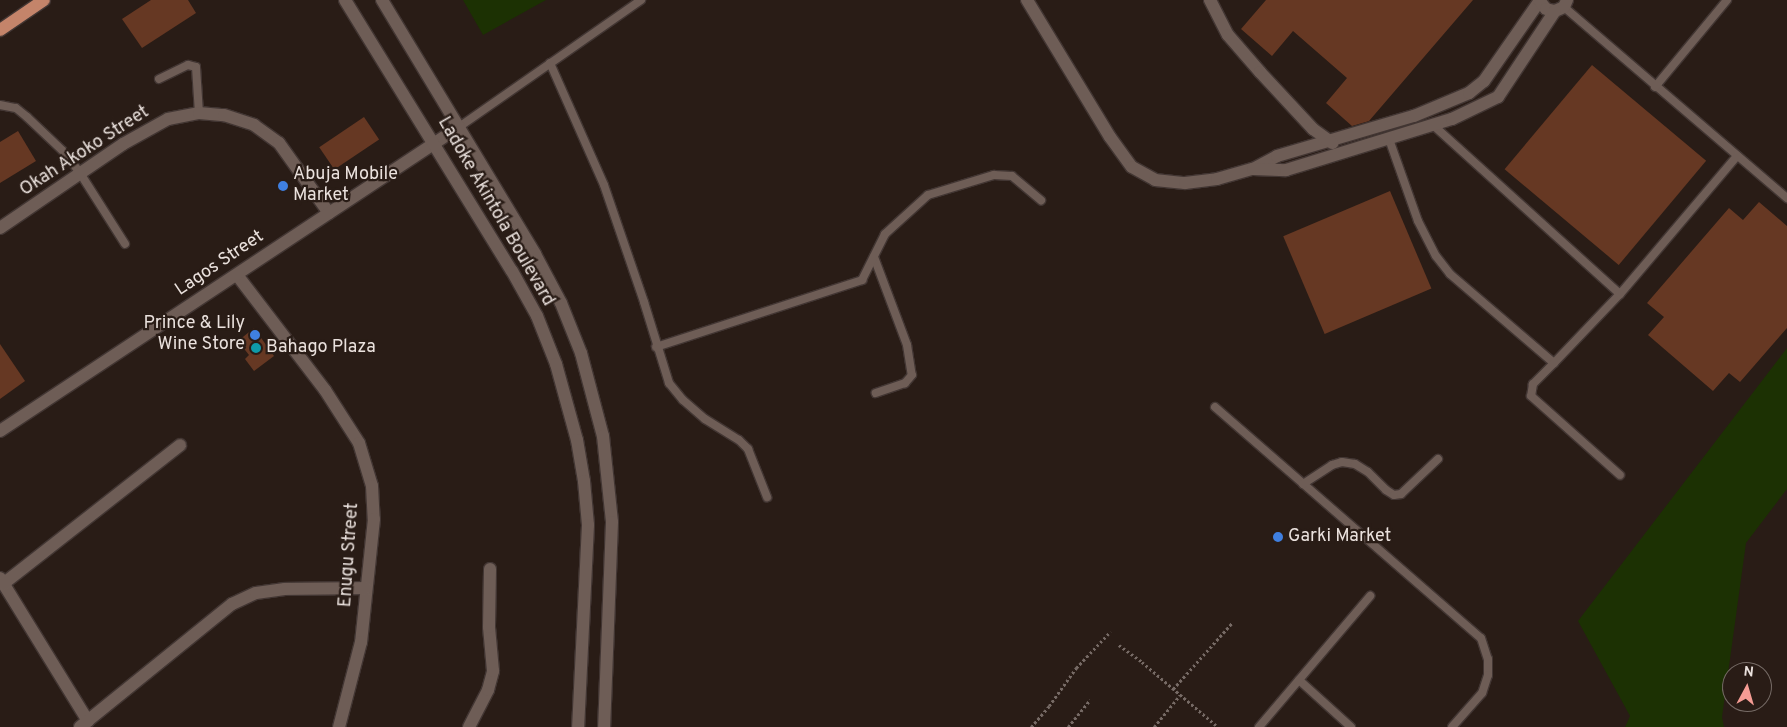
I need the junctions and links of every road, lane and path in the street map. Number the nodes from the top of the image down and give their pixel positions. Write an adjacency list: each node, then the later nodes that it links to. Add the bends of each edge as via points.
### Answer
1 (345, 0): 20 (street, Ladoke Akintola Boulevard)
2 (382, 0): 17 (street, Ladoke Akintola Boulevard)
3 (641, 0): 11 (lane)
4 (1027, 0): 23 (street, via 1110,137 1132,167 1155,180 1185,182 1217,179)
5 (1210, 0): 19 (street, via 1228,35 1313,129)
6 (1727, 0): 13 (lane)
7 (1539, 1): 9 (street, via 1546,9); 19 (street, via 1484,81 1469,94 1414,116)
8 (36, 2): 10 (main road)
9 (1562, 6): 13 (lane); 16 (street, via 1498,98)
10 (0, 30)
11 (550, 63): 17 (lane); 33 (lane, via 604,184)
12 (160, 79): 15 (lane, via 188,65 196,67)
13 (1656, 87): 22 (lane)
14 (0, 105): 24 (lane, via 16,108 40,126)
15 (199, 113): 24 (street, Okah Akoko Street, via 168,119); 27 (street, Okah Akoko Street, via 224,115 254,125 279,143)
16 (1433, 125): 18 (street); 32 (lane)
17 (459, 127): 20 (street, Lagos Street); 58 (street, Ladoke Akintola Boulevard, via 536,254 561,303 582,353 603,436 612,522)
18 (1389, 139): 21 (street); 34 (lane, via 1418,221 1436,256 1450,274)
19 (1328, 141): 21 (street); 23 (street, via 1277,156)
20 (436, 144): 27 (street, Lagos Street); 57 (street, Ladoke Akintola Boulevard, via 537,316 556,364 577,440 588,525)
21 (1344, 152): 23 (street, via 1286,170)
22 (1738, 156): 25 (lane); 32 (lane)
23 (1253, 169)
24 (80, 173): 28 (street, Okah Akoko Street); 29 (lane)
25 (1787, 198)
26 (1041, 200): 30 (lane, via 1012,176 994,175 928,195 885,234)
27 (328, 213): 31 (street, Lagos Street)
28 (0, 228)
29 (125, 244)
30 (874, 257): 33 (lane, via 862,280); 35 (lane, via 907,345 912,375 905,383)
31 (237, 275): 37 (street, Lagos Street); 45 (street, Enugu Street, via 325,390 359,443 372,486 374,519)
32 (1620, 294): 34 (lane)
33 (656, 346): 42 (lane, via 669,382 683,400 748,449)
34 (1554, 363): 40 (lane, via 1533,384 1531,396)
35 (876, 393)
36 (1215, 407): 41 (lane)
37 (0, 432)
38 (180, 445): 44 (street)
39 (1438, 459): 41 (lane, via 1401,494 1394,495 1386,490 1355,464 1342,462)
40 (1620, 475)
41 (1303, 484): 65 (lane, via 1481,638 1488,659 1488,675 1482,693)
42 (767, 497)
43 (490, 569): 56 (street, via 489,627 493,671 488,690)
44 (2, 581): 54 (street)
45 (366, 588): 54 (street, via 285,589 256,593 232,604); 55 (street, Enugu Street, via 361,642)
46 (1370, 596): 50 (lane)
47 (1232, 623): 51 (path)
48 (1110, 632): 59 (path, via 1076,668)
49 (1119, 645): 51 (path)
50 (1299, 680): 63 (lane); 64 (lane)
51 (1173, 689): 52 (path)
52 (1180, 695): 61 (path); 62 (path)
53 (1090, 700): 60 (path)
54 (84, 724)
55 (339, 727)
56 (469, 727)
57 (578, 727)
58 (604, 727)
59 (1031, 727)
60 (1068, 727)
61 (1154, 727)
62 (1218, 727)
63 (1259, 727)
64 (1351, 727)
65 (1452, 727)

